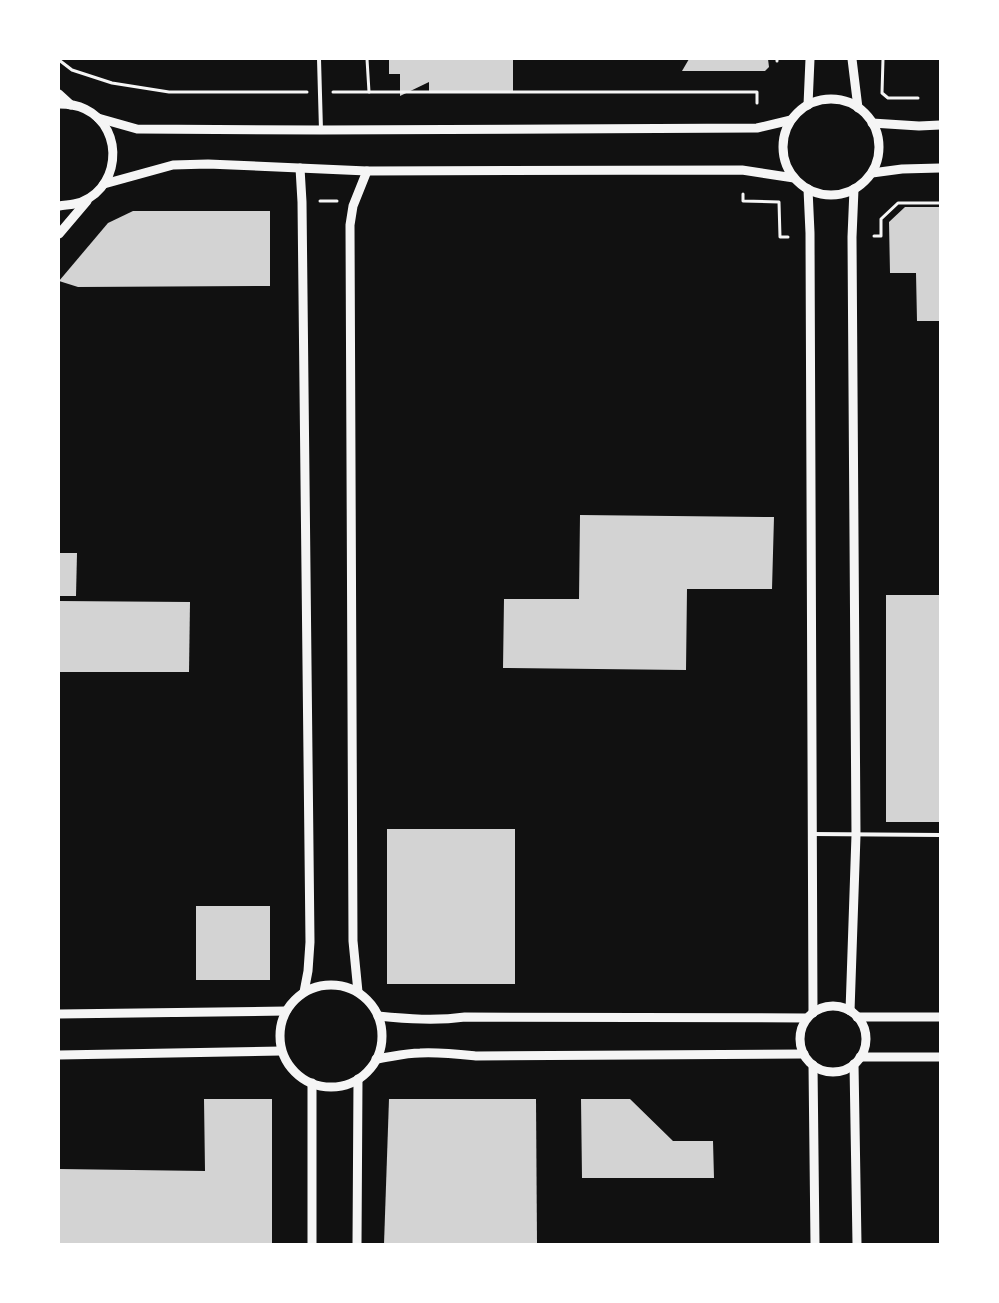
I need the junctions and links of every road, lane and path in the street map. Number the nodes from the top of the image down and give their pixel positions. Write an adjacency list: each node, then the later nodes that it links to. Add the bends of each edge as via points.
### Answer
1 (319, 59): 7 (lane)
2 (367, 59): 8 (path)
3 (810, 59): 14 (street)
4 (852, 59): 15 (street)
5 (883, 59): 10 (path, via 882,92 888,98)
6 (59, 60): 7 (path, via 72,70 112,83 169,92)
7 (320, 92): 8 (path); 20 (lane)
8 (369, 92): 11 (path, via 757,92)
9 (59, 94): 13 (street)
10 (918, 98)
11 (757, 103)
12 (59, 104): 13 (street)
13 (71, 104): 16 (street)
14 (808, 105): 15 (street, via 833,99); 17 (street)
15 (858, 108): 18 (street)
16 (98, 118): 20 (street, via 137,129); 26 (street, via 112,142 114,157)
17 (791, 120): 20 (street, via 757,128); 25 (street, via 783,149 786,165)
18 (872, 123): 19 (street); 24 (street, via 879,148)
19 (940, 125)
20 (321, 130)
21 (300, 168): 23 (street); 26 (street, via 174,165); 41 (street, via 310,942)
22 (940, 168): 24 (street)
23 (367, 171): 25 (street, via 742,170); 42 (street, via 353,206 350,225 353,941)
24 (872, 173): 28 (street)
25 (794, 178): 27 (street)
26 (104, 184): 30 (street)
27 (808, 189): 28 (street, via 823,194 840,194); 38 (street)
28 (854, 189): 39 (street)
29 (743, 194): 37 (path, via 743,201 779,202 780,237)
30 (89, 198): 34 (street); 35 (street)
31 (320, 201): 32 (path)
32 (338, 201)
33 (940, 202): 36 (path, via 898,203 881,219 881,236)
34 (59, 206)
35 (59, 234)
36 (874, 236)
37 (788, 237)
38 (812, 834): 39 (lane); 47 (street)
39 (856, 834): 40 (lane); 44 (street)
40 (940, 835)
41 (304, 992): 42 (street, via 317,986 331,985 345,986); 43 (street)
42 (358, 992): 46 (street, via 370,1002)
43 (286, 1011): 45 (street); 50 (street, via 279,1038)
44 (850, 1011): 47 (street, via 831,1006); 48 (street)
45 (59, 1014)
46 (378, 1016): 47 (street, via 423,1020 465,1017); 54 (street, via 382,1030)
47 (810, 1016): 51 (street, via 800,1036)
48 (857, 1017): 49 (street); 55 (street, via 866,1036 865,1047)
49 (940, 1017)
50 (282, 1051): 52 (street); 58 (street, via 288,1065)
51 (804, 1054): 54 (street, via 476,1056 420,1053); 56 (street)
52 (59, 1055)
53 (940, 1057): 55 (street)
54 (376, 1059): 57 (street)
55 (857, 1060): 56 (street, via 833,1072); 62 (street)
56 (813, 1065): 61 (street)
57 (358, 1079): 58 (street, via 328,1087); 60 (street)
58 (312, 1083): 59 (street)
59 (312, 1244)
60 (358, 1244)
61 (815, 1244)
62 (857, 1244)

